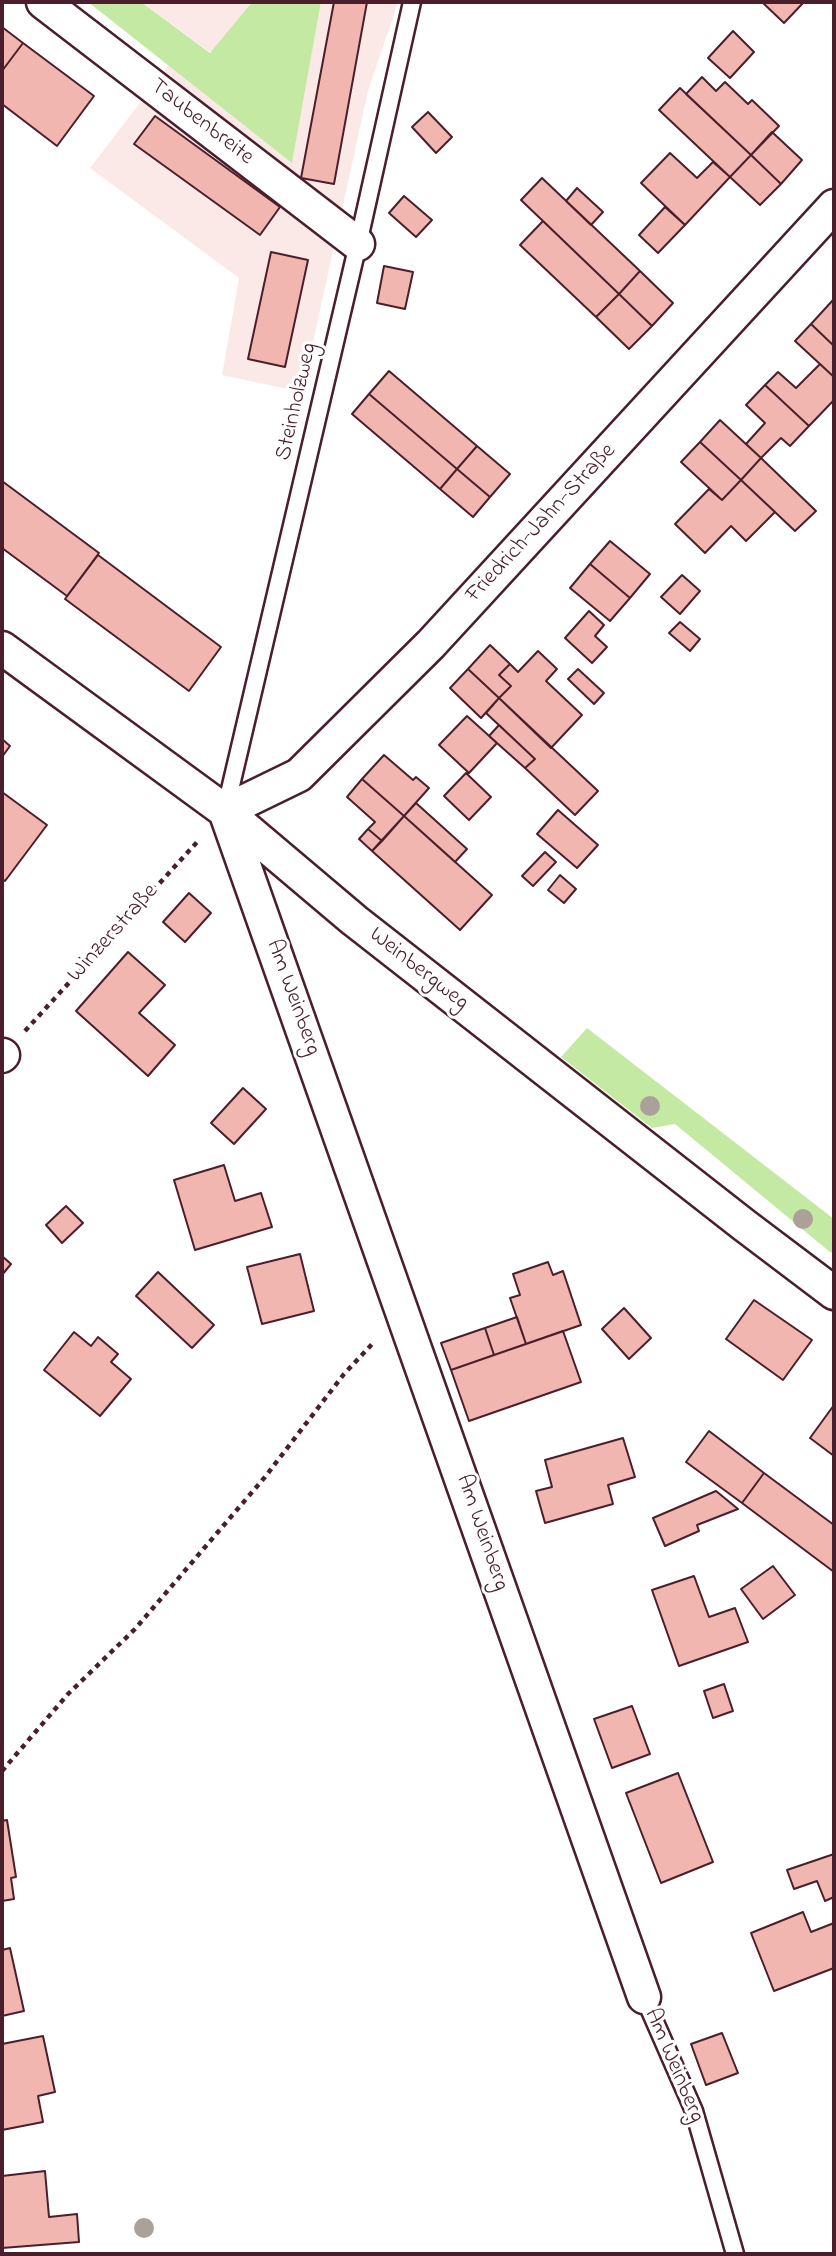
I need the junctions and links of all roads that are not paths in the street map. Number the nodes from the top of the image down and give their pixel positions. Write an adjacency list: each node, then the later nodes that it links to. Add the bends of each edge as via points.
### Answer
1 (43, 2): 4 (street, Taubenbreite)
2 (412, 2): 4 (lane, Steinholzweg)
3 (834, 206): 6 (street, Friedrich-Jahn-Straße, via 431,644 299,775)
4 (358, 244): 6 (lane, Steinholzweg)
5 (2, 648): 6 (street, Weinbergweg)
6 (225, 811): 7 (street, Weinbergweg, via 354,920); 8 (street, Am Weinberg)
7 (834, 1293)
8 (644, 1997): 9 (lane, Am Weinberg, via 694,2110)
9 (735, 2254)

